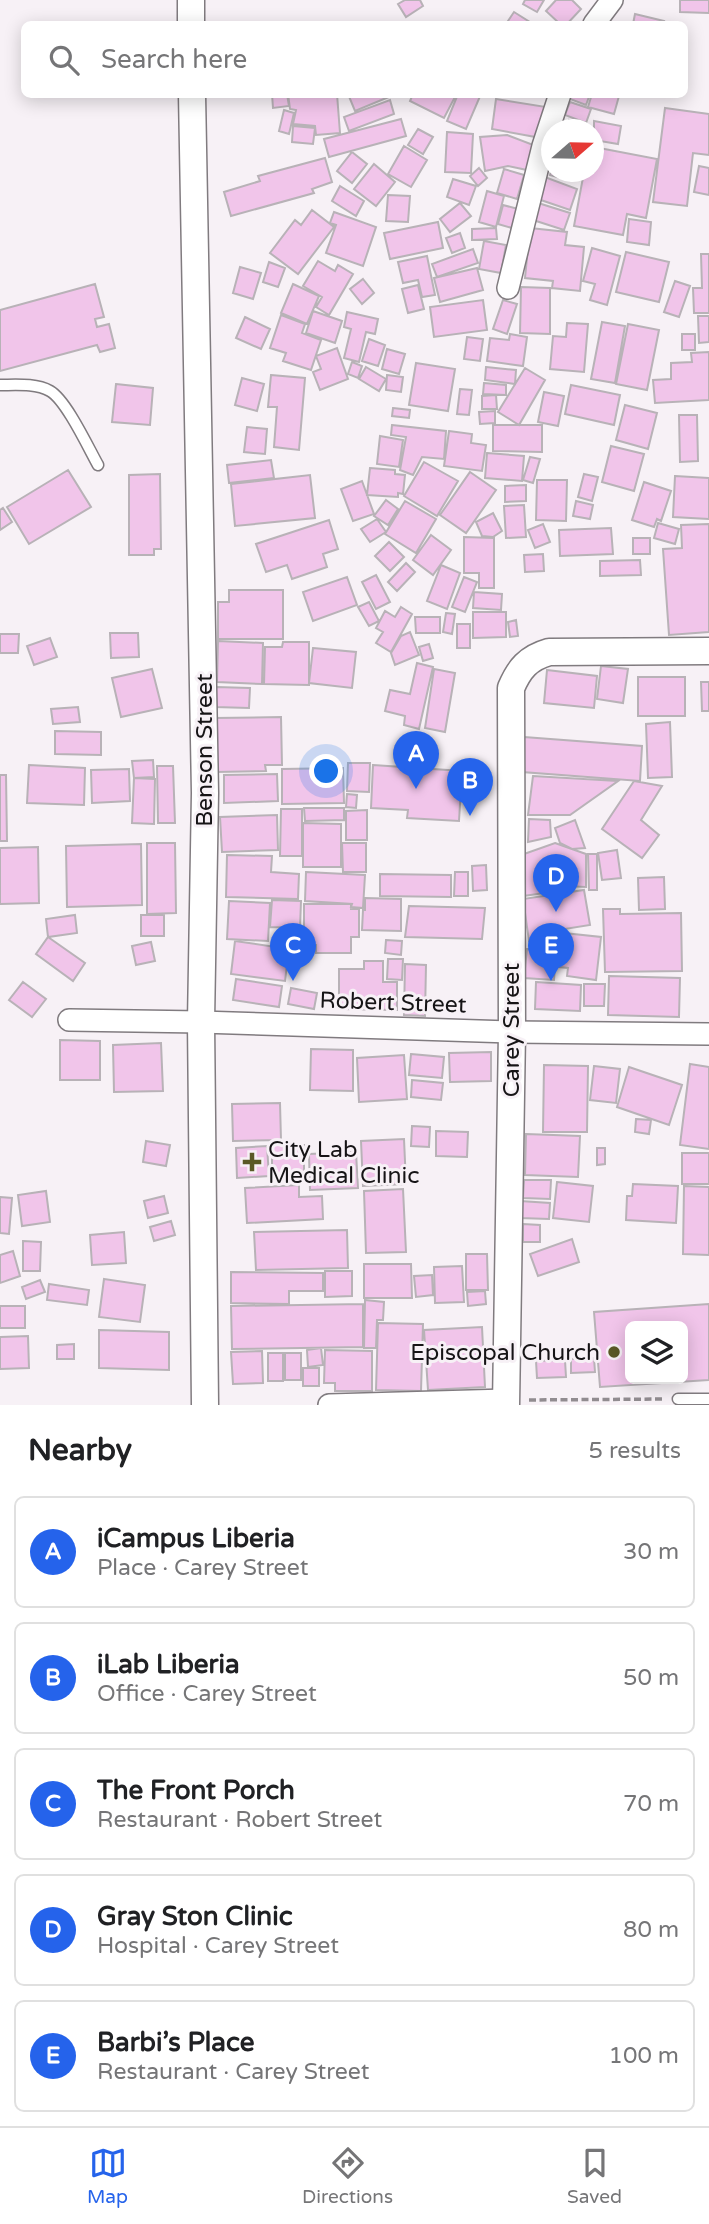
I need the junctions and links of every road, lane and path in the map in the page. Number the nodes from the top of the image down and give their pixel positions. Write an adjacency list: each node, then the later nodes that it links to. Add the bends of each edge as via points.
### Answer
1 (191, 0): 3 (street)
2 (612, 0): 4 (street)
3 (191, 21)
4 (596, 21)
5 (192, 98): 12 (street, Benson Street, via 205,793)
6 (559, 98): 7 (street)
7 (508, 288)
8 (0, 385): 9 (lane, via 33,386 60,398)
9 (98, 465)
10 (709, 651): 13 (street, Carey Street, via 549,652 529,660 518,672 511,688)
11 (69, 1020): 12 (street, Robert Street)
12 (201, 1021): 13 (street, Robert Street); 18 (street, Benson Street)
13 (512, 1032): 14 (street, Robert Street); 17 (street, Carey Street)
14 (709, 1034)
15 (678, 1399): 16 (lane); 17 (path)
16 (709, 1399)
17 (506, 1402): 19 (street)
18 (205, 1405)
19 (329, 1405)

